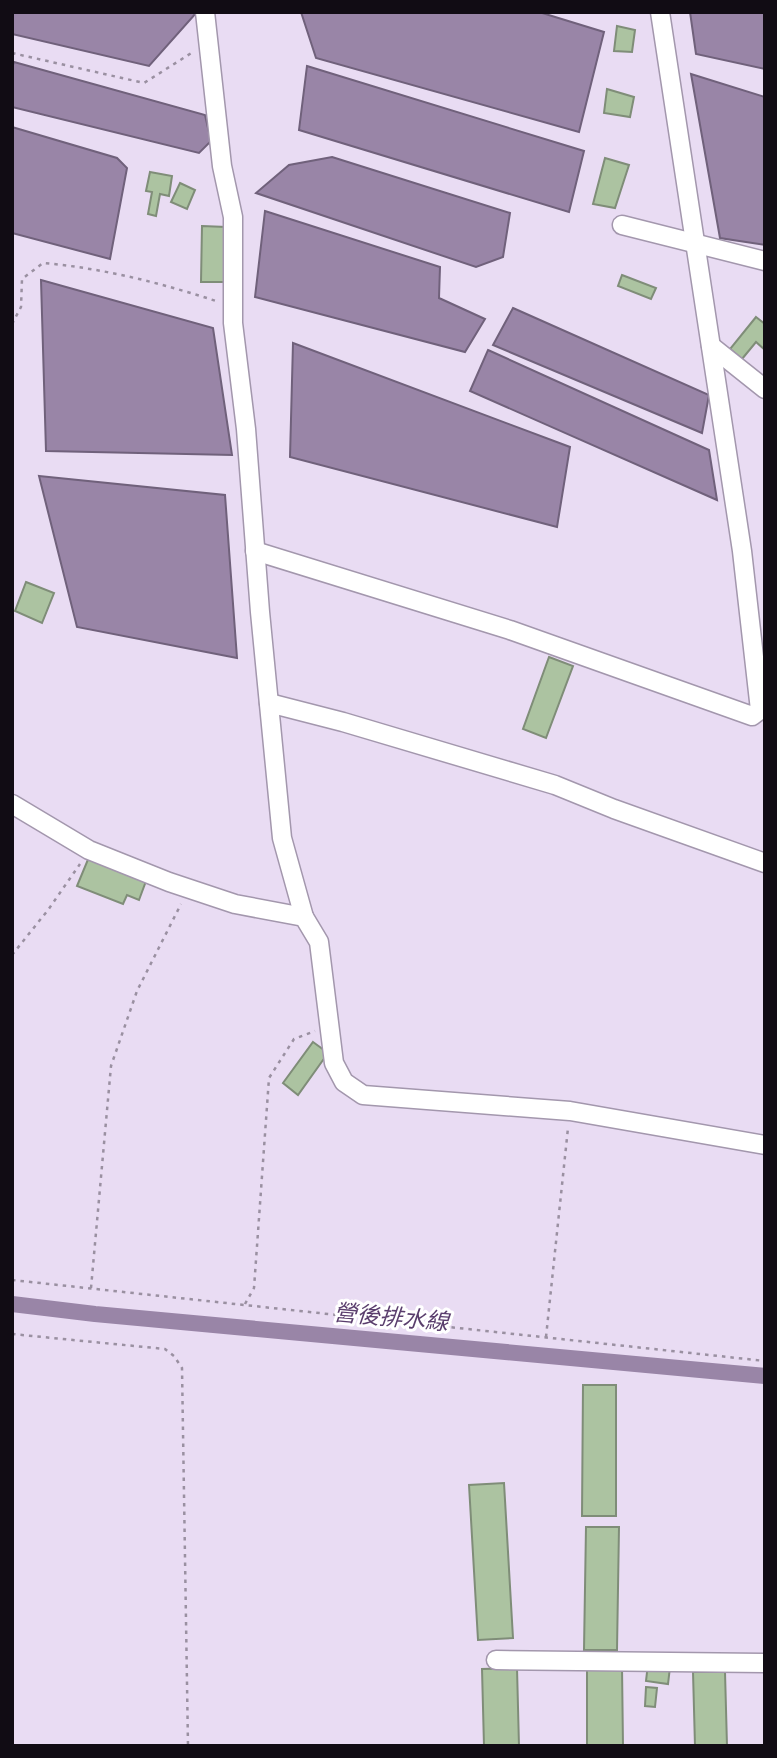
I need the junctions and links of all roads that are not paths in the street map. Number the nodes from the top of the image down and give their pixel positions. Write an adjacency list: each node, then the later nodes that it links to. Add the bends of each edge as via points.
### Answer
1 (205, 12): 8 (lane, via 222,166 233,217 233,323)
2 (660, 12): 4 (lane)
3 (622, 225): 4 (lane)
4 (695, 245): 5 (lane); 6 (lane)
5 (765, 261)
6 (711, 346): 7 (lane); 8 (lane, via 750,616 760,710 752,716 510,630)
7 (765, 389)
8 (255, 551): 9 (lane)
9 (269, 703): 11 (lane, via 555,785); 12 (lane, via 282,838)
10 (12, 804): 12 (lane, via 89,850 189,889 235,904)
11 (765, 863)
12 (303, 917): 13 (lane, via 319,942 334,1063 344,1082 363,1095 570,1111)
13 (765, 1145)
14 (496, 1660): 15 (lane)
15 (765, 1663)

